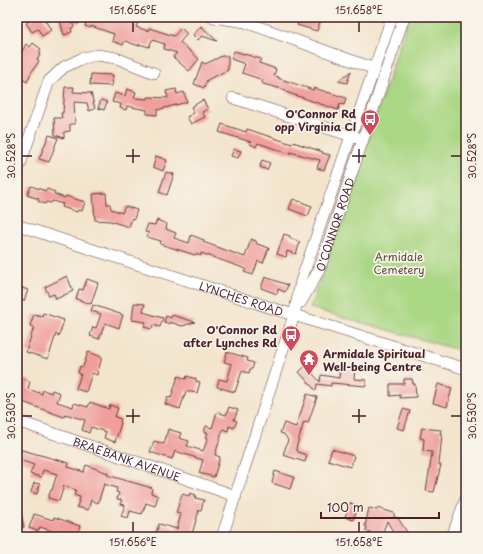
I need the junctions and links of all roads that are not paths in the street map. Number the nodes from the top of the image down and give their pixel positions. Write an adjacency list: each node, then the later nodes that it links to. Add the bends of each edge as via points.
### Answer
1 (213, 17): 4 (street, via 245,22)
2 (392, 17): 4 (street, O'CONNOR ROAD)
3 (404, 17): 8 (street, O'CONNOR ROAD)
4 (375, 69): 7 (street, O'CONNOR ROAD)
5 (154, 73): 9 (street, via 116,58 97,55 64,66 49,81)
6 (233, 98): 7 (street)
7 (352, 136): 8 (street); 11 (street, O'CONNOR ROAD, via 301,281)
8 (364, 140): 11 (street, O'CONNOR ROAD, via 320,268)
9 (17, 173)
10 (17, 225): 11 (street, LYNCHES ROAD)
11 (294, 315): 12 (street, LYNCHES ROAD); 14 (street, O'CONNOR ROAD)
12 (466, 369)
13 (17, 421): 14 (street, BRAEBANK AVENUE)
14 (236, 496): 16 (street, O'CONNOR ROAD)
15 (466, 498): 17 (street)
16 (222, 537)
17 (452, 537)

